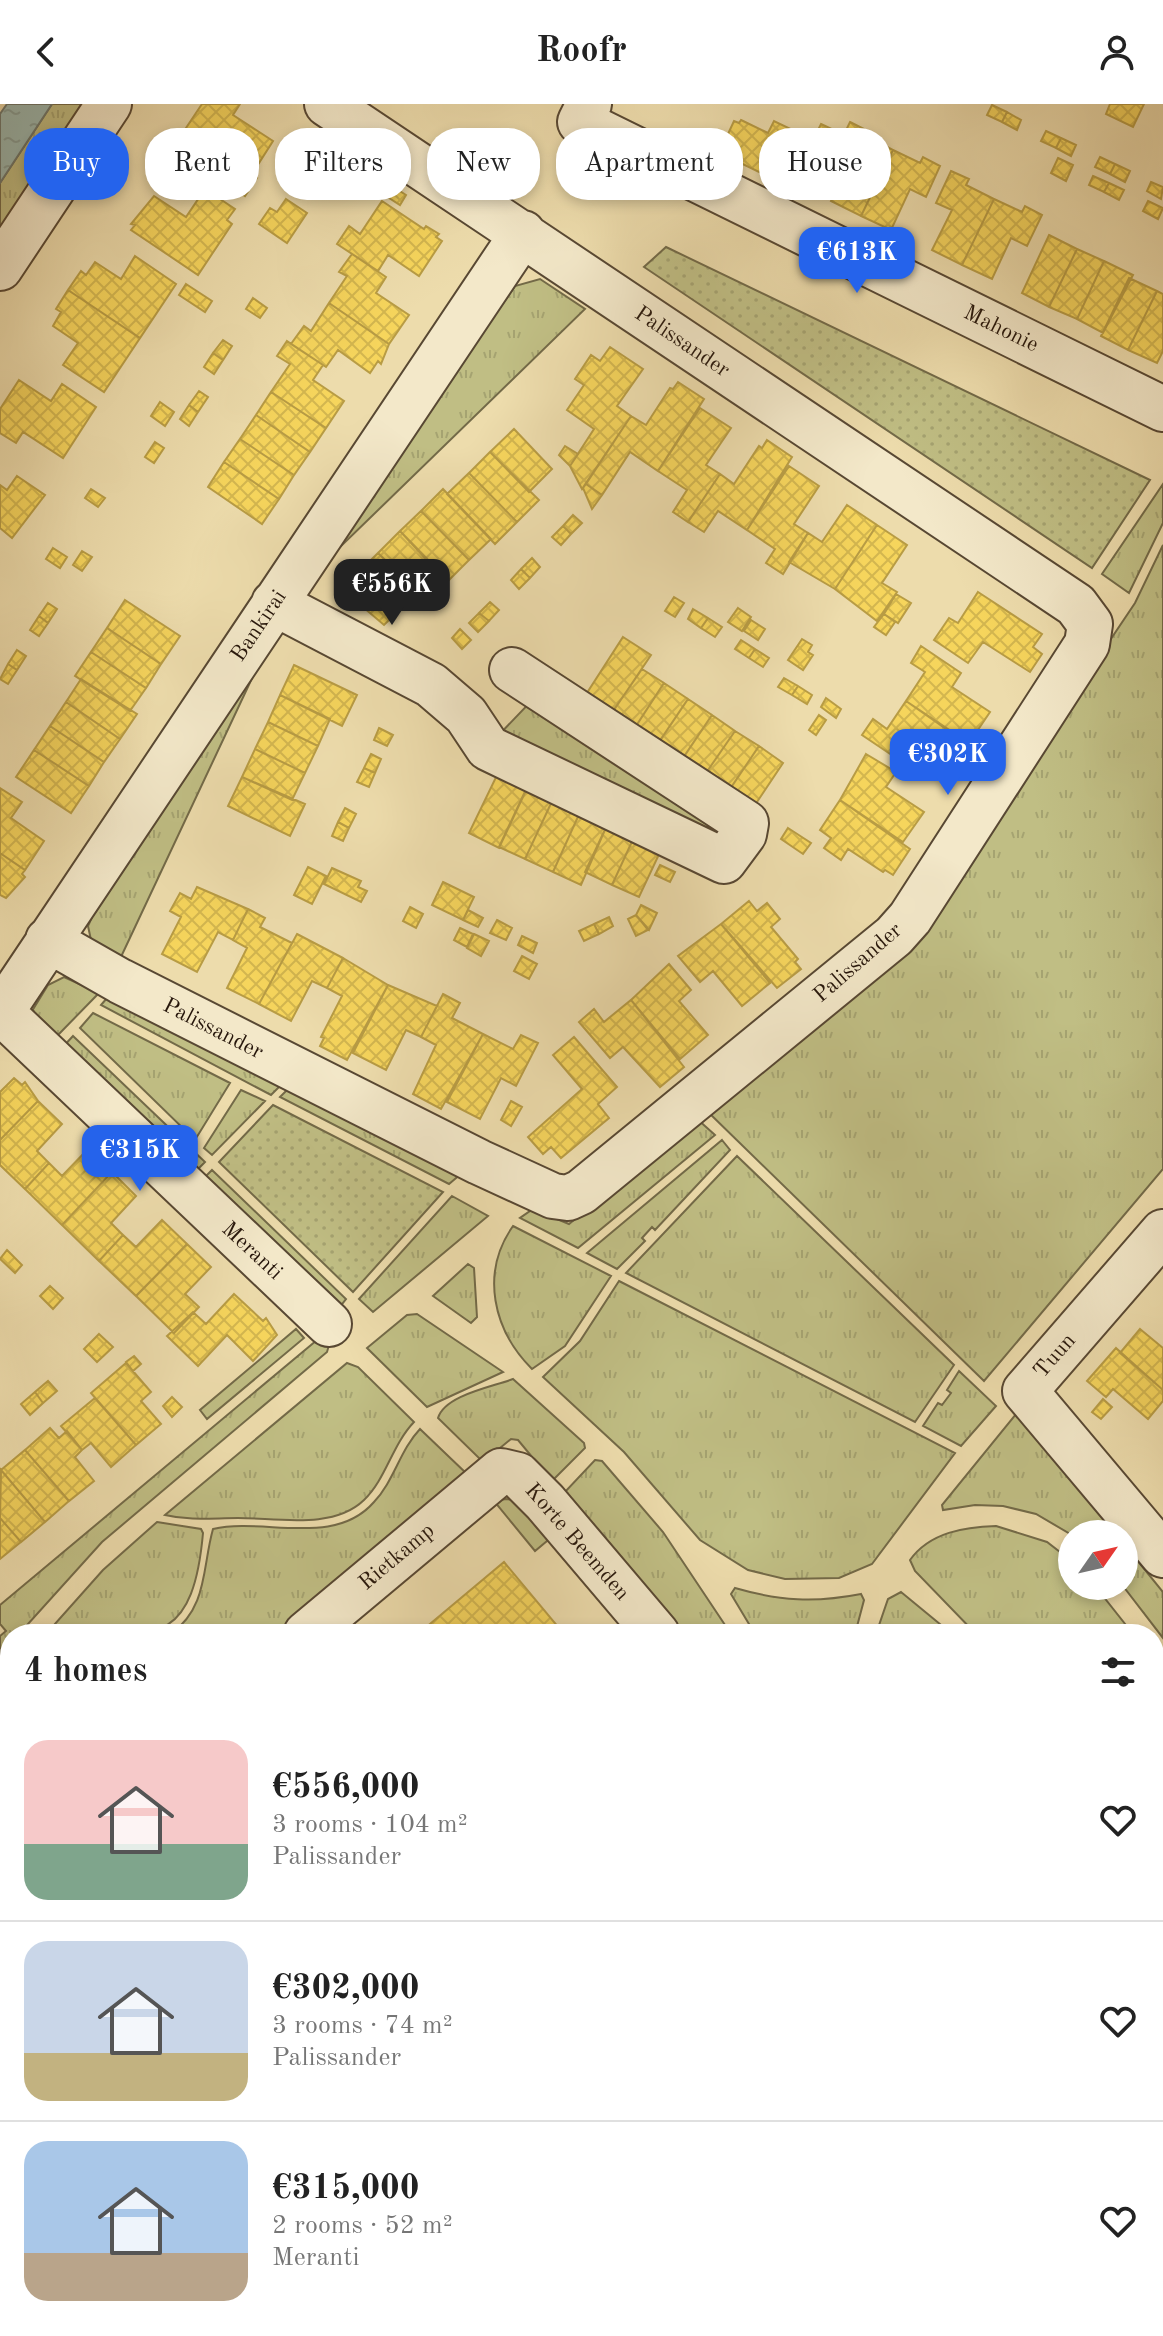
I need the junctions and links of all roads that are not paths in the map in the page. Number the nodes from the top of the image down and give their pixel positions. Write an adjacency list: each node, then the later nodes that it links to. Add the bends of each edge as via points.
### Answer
1 (109, 104): 5 (street)
2 (327, 104): 4 (street, Palissander)
3 (584, 113): 6 (street, Mahonie)
4 (523, 233): 7 (street, Bankirai); 9 (street, Palissander, via 1076,605 1090,624 1087,644 910,918 568,1198 465,1155)
5 (0, 268)
6 (1163, 409)
7 (274, 603): 8 (street, via 431,685 466,715 488,748 724,861 746,823); 9 (street, Bankirai)
8 (512, 670)
9 (48, 940): 10 (street, Bankirai)
10 (6, 991): 12 (street, Meranti)
11 (1163, 1232): 14 (street, Tuun, via 1025,1391)
12 (329, 1324)
13 (488, 1480): 15 (street, Rietkamp); 16 (street, Korte Beemden, via 501,1471 518,1475)
14 (1154, 1527)
15 (318, 1624)
16 (648, 1624)

